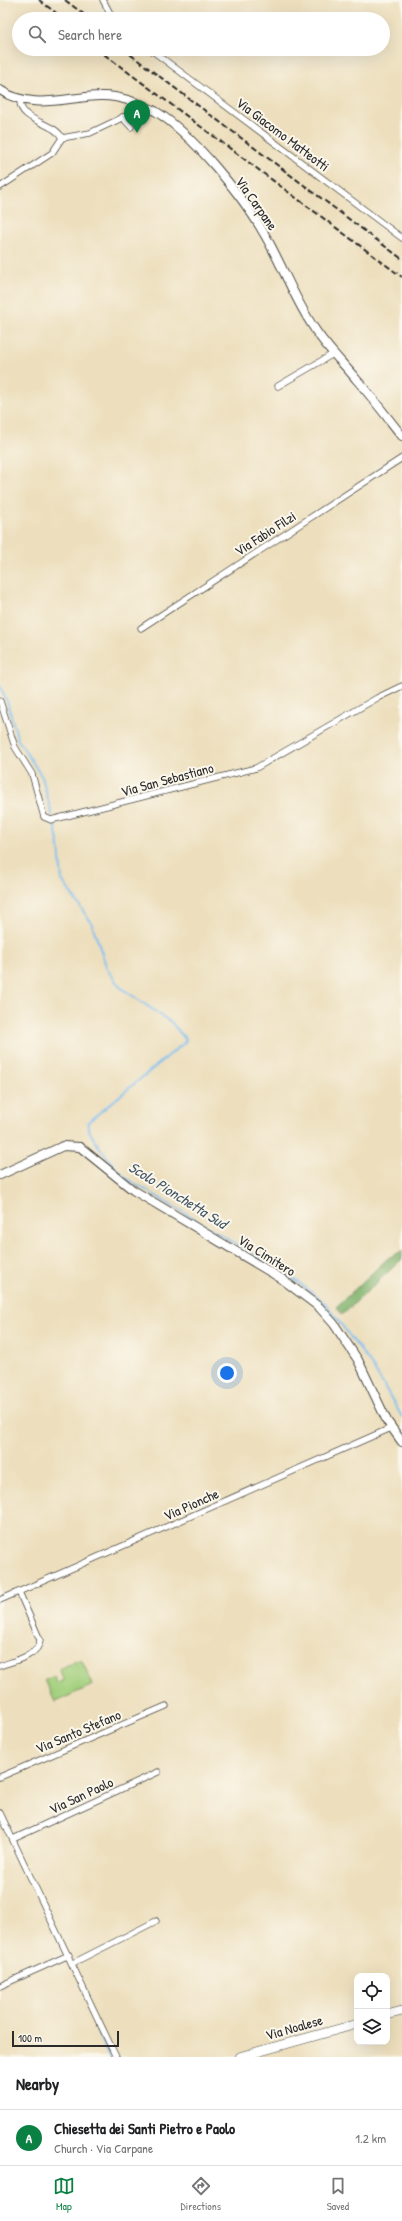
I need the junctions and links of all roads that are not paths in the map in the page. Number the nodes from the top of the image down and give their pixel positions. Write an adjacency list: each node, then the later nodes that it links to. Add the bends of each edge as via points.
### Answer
1 (103, 0): 2 (street)
2 (109, 12)
3 (159, 56): 9 (street, Via Giacomo Matteotti)
4 (0, 90): 5 (street, Via Carpane)
5 (20, 100): 7 (street, via 20,106 28,115 57,132); 10 (street, Via Carpane, via 49,103 101,95 142,105 165,118 189,138 207,158 259,226 306,315)
6 (131, 127): 7 (street, via 125,116 90,133)
7 (62, 138): 8 (street, via 52,153)
8 (0, 187)
9 (402, 238)
10 (333, 354): 11 (street); 12 (street, Via Carpane)
11 (278, 386)
12 (402, 436)
13 (402, 458): 14 (street, Via Fabio Filzi)
14 (140, 628)
15 (402, 686): 16 (street, Via San Sebastiano, via 256,768 51,820 44,817 32,774 15,747)
16 (0, 700)
17 (0, 1175): 18 (street, Via Cimitero, via 63,1146 75,1145 84,1149 124,1184 282,1279 319,1307 358,1360)
18 (391, 1428): 19 (street, Via Cimitero); 20 (street, Via Pionche)
19 (402, 1442)
20 (19, 1592): 21 (street, Via Pionche); 22 (street, via 40,1645 35,1652)
21 (0, 1600)
22 (0, 1666)
23 (166, 1706): 25 (street, Via Santo Stefano)
24 (158, 1772): 27 (street, Via San Paolo)
25 (0, 1778)
26 (0, 1813): 27 (street)
27 (13, 1839): 29 (street)
28 (156, 1921): 30 (street)
29 (69, 1955): 30 (street); 31 (street)
30 (72, 1963): 35 (street)
31 (0, 1986)
32 (402, 2011): 33 (main road)
33 (390, 2014)
34 (354, 2025): 36 (main road, Via Noalese)
35 (116, 2057)
36 (239, 2057)

